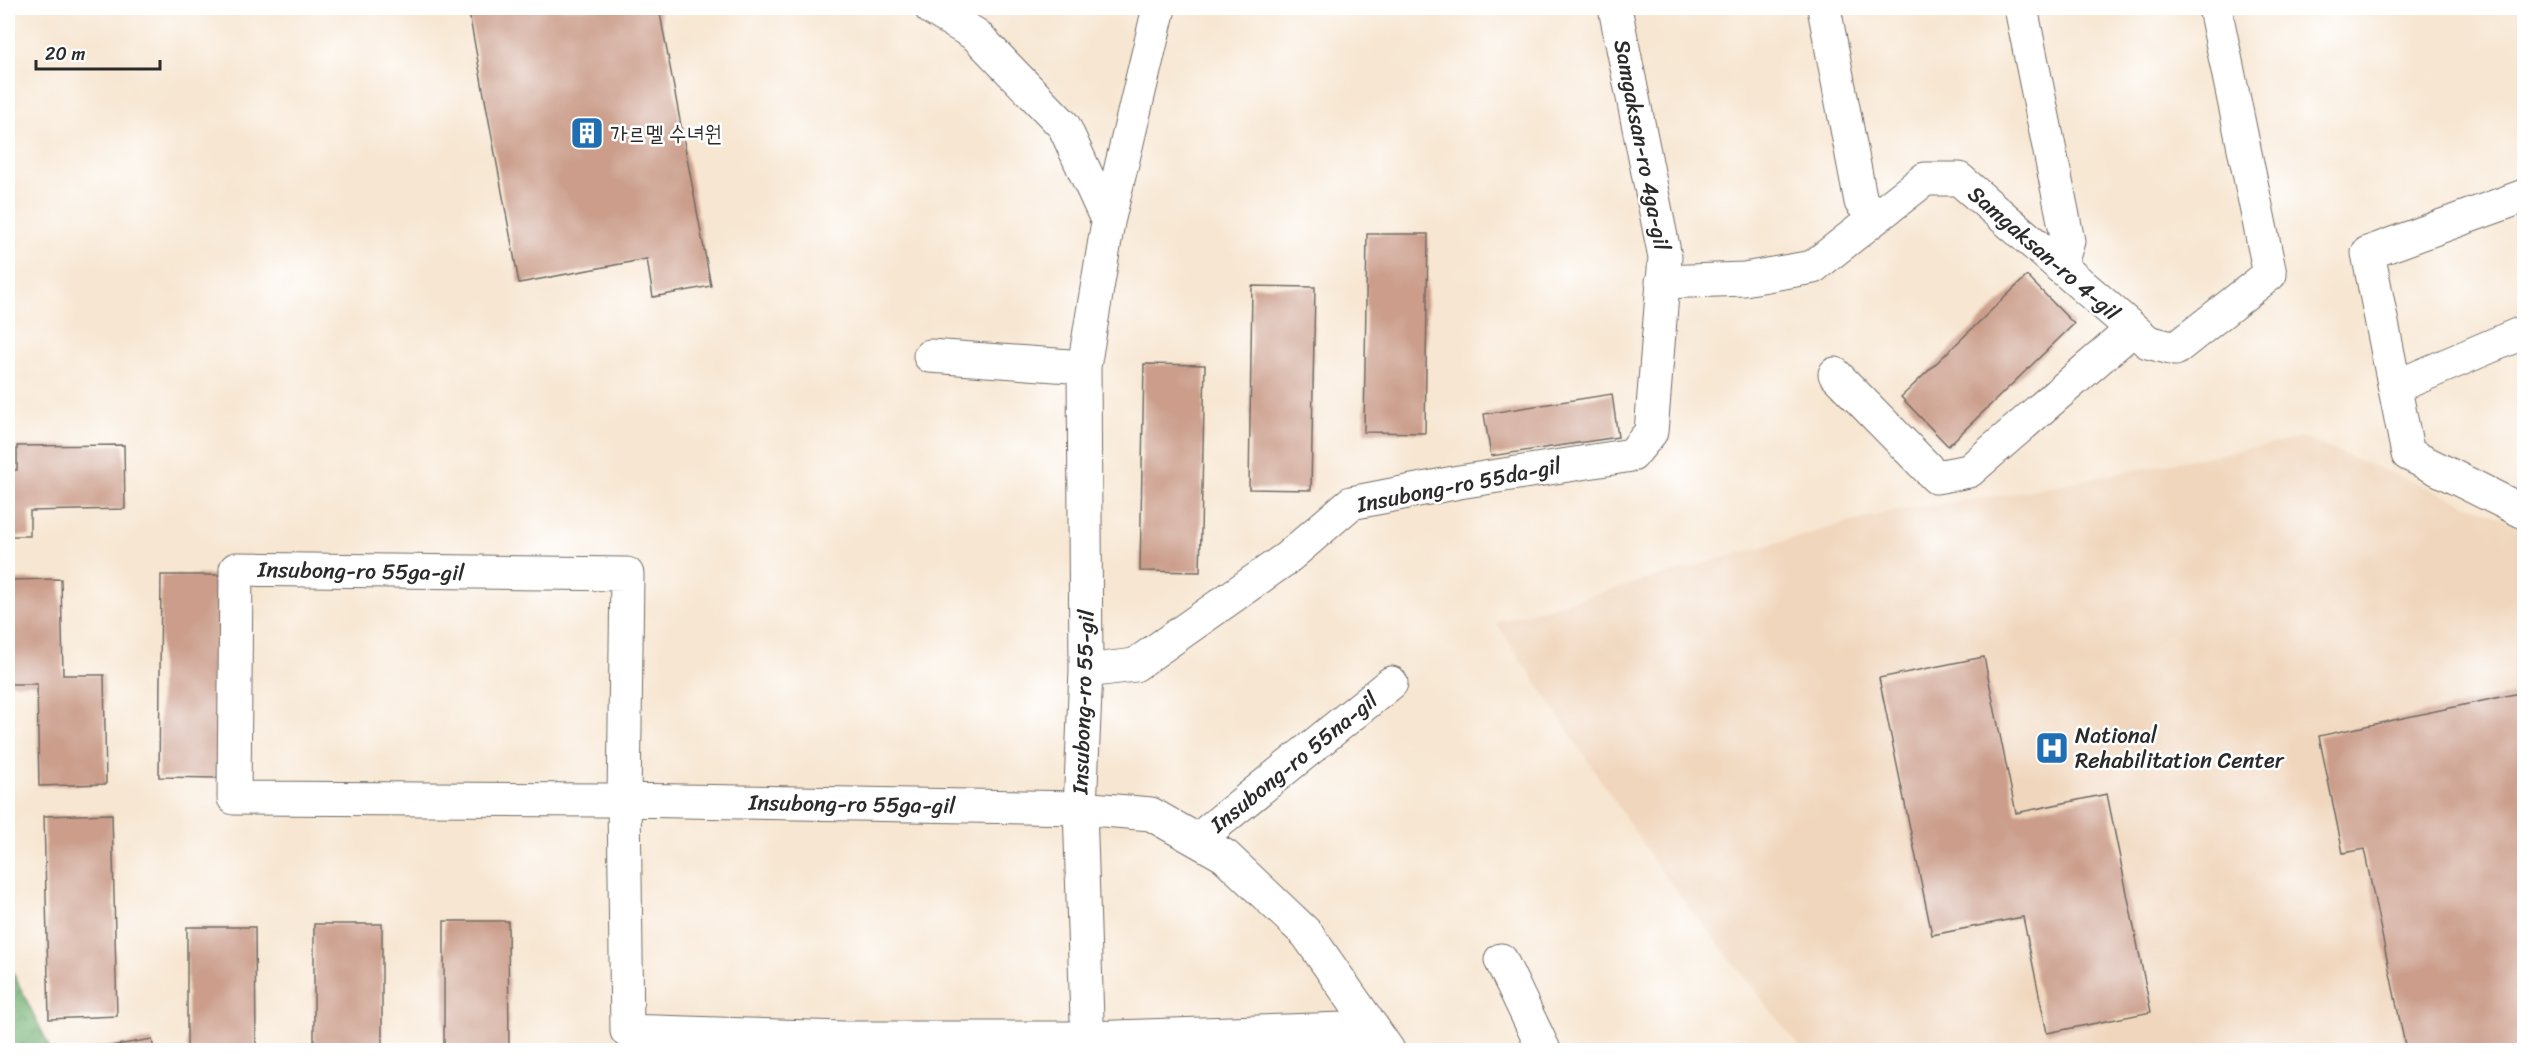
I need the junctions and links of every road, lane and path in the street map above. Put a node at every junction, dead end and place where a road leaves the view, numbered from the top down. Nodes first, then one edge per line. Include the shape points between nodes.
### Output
1 (931, 8) edge
2 (1159, 8) edge
3 (1615, 8) edge
4 (1824, 8) edge
5 (2021, 8) edge
6 (2215, 8) edge
7 (2524, 196) edge
8 (1877, 216) junction
9 (1108, 222) junction
10 (2060, 267) junction
11 (1662, 282) junction
12 (2133, 329) junction
13 (2524, 332) edge
14 (930, 356) dead end
15 (1084, 367) junction
16 (1835, 374) dead end
17 (2395, 387) junction
18 (2524, 512) edge
19 (1086, 671) junction
20 (1391, 683) dead end
21 (624, 800) junction
22 (1080, 808) junction
23 (1197, 840) junction
24 (1501, 960) dead end
25 (1381, 1039) edge
26 (1088, 1044) edge
27 (1544, 1050) edge

1 - 9 street via 976,35 1064,126
2 - 9 street, Insubong-ro 55-gil
3 - 11 street, Samgaksan-ro 4ga-gil via 1665,257
4 - 8 street via 1861,202
5 - 10 street via 2068,241
6 - 12 street, Samgaksan-ro 4-gil via 2270,273 2175,348 2148,342
7 - 17 street via 2368,253
8 - 10 street, Samgaksan-ro 4-gil via 1926,179 1959,179
8 - 11 street, Samgaksan-ro 4-gil via 1813,267 1744,279
9 - 15 street, Insubong-ro 55-gil
10 - 12 street, Samgaksan-ro 4-gil
11 - 19 street, Insubong-ro 55da-gil via 1651,432 1632,455 1351,503 1287,558 1135,665
12 - 16 street, Samgaksan-ro 4-gil via 1969,471 1936,477
13 - 17 street
14 - 15 street
15 - 19 street, Insubong-ro 55-gil
17 - 18 street via 2408,454
19 - 22 street, Insubong-ro 55-gil
20 - 23 street, Insubong-ro 55na-gil
21 - 21 street, Insubong-ro 55ga-gil via 234,798 236,569 627,574
21 - 22 street, Insubong-ro 55ga-gil
21 - 26 street, Insubong-ro 55ga-gil via 627,1031
22 - 23 street, Insubong-ro 55na-gil via 1151,814
22 - 26 street, Insubong-ro 55-gil
23 - 25 street, Insubong-ro 55na-gil via 1226,856 1307,934
24 - 27 street
25 - 26 street

